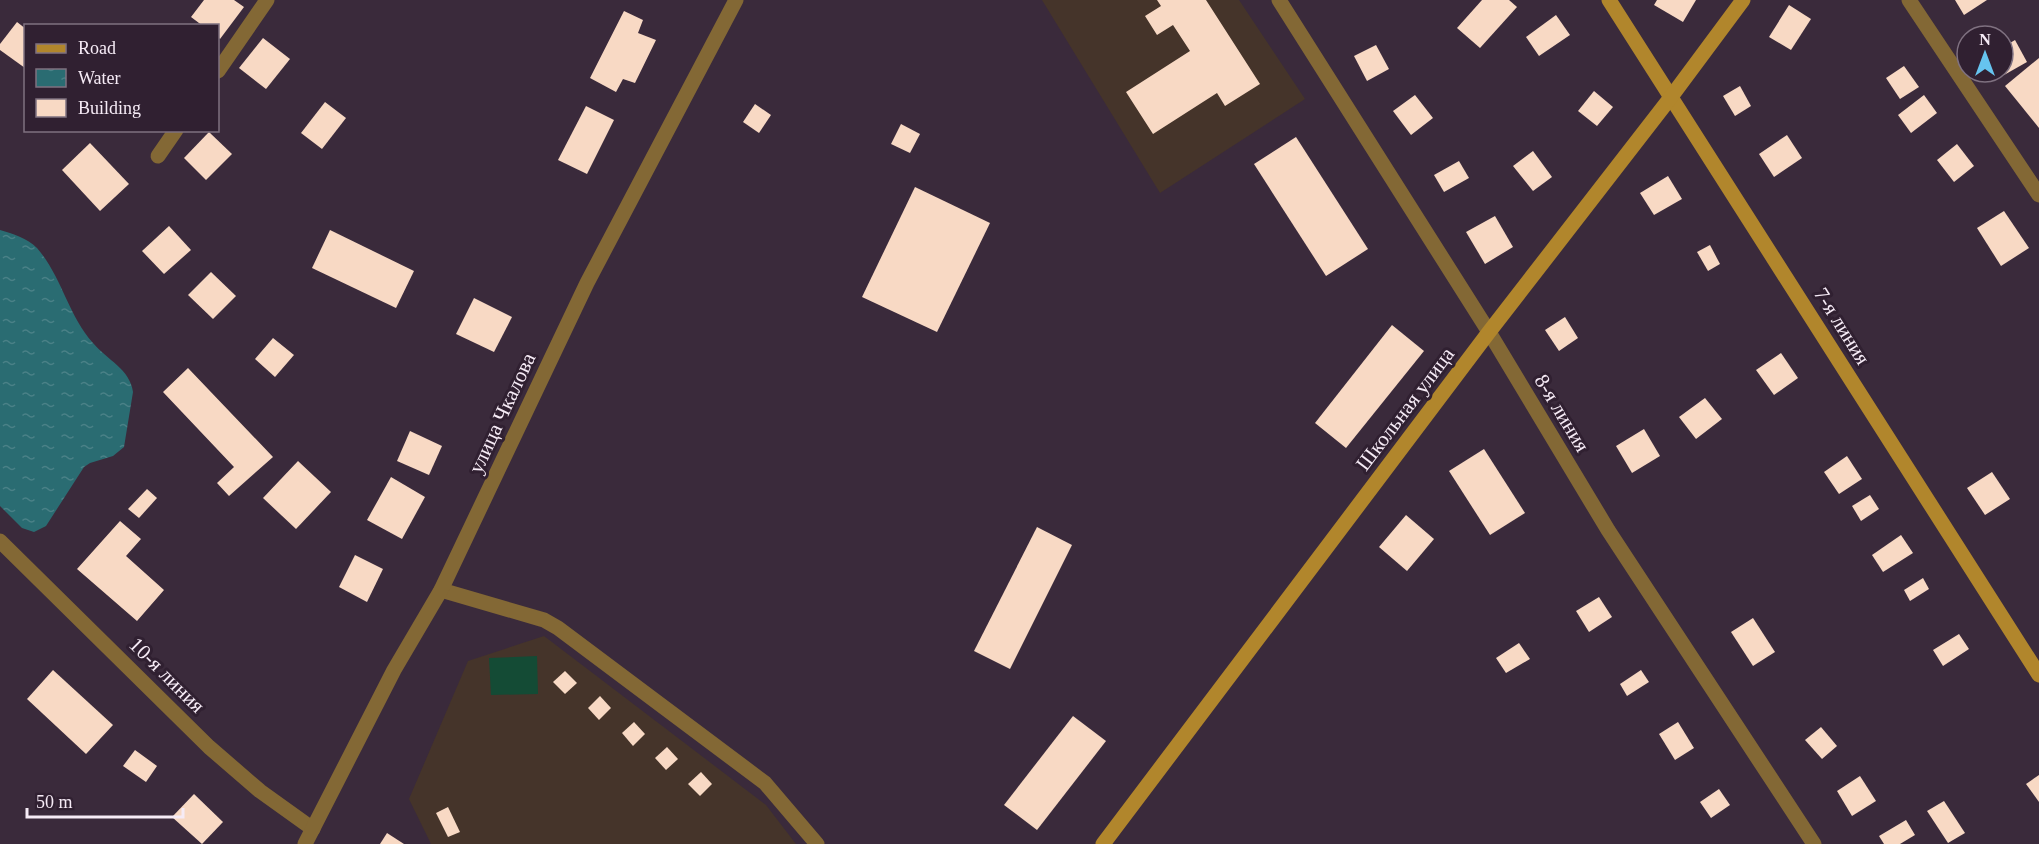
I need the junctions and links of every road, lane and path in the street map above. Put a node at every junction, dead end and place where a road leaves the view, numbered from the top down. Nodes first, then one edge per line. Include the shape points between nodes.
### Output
1 (267, 0) edge
2 (736, 0) edge
3 (1279, 0) edge
4 (1609, 0) edge
5 (1743, 0) edge
6 (1909, 0) edge
7 (219, 70) edge
8 (1671, 97) junction
9 (175, 132) edge
10 (158, 156) dead end
11 (2039, 195) edge
12 (1489, 332) junction
13 (0, 541) edge
14 (441, 590) junction
15 (2039, 675) edge
16 (313, 829) junction
17 (305, 844) edge
18 (816, 844) edge
19 (1103, 844) edge
20 (1814, 844) edge

1 - 7 street
2 - 14 street, улица Чкалова via 587,283
3 - 12 street, 8-я линия
4 - 8 street, 7-я линия
5 - 8 street, Школьная улица
6 - 11 street
8 - 12 street, Школьная улица
8 - 15 street, 7-я линия
9 - 10 street
12 - 19 street, Школьная улица
12 - 20 street, 8-я линия via 1608,530
13 - 16 street, 10-я линия via 209,747
14 - 16 street, улица Чкалова via 394,670
14 - 18 street via 544,620 558,628 765,783
16 - 17 street, улица Чкалова

